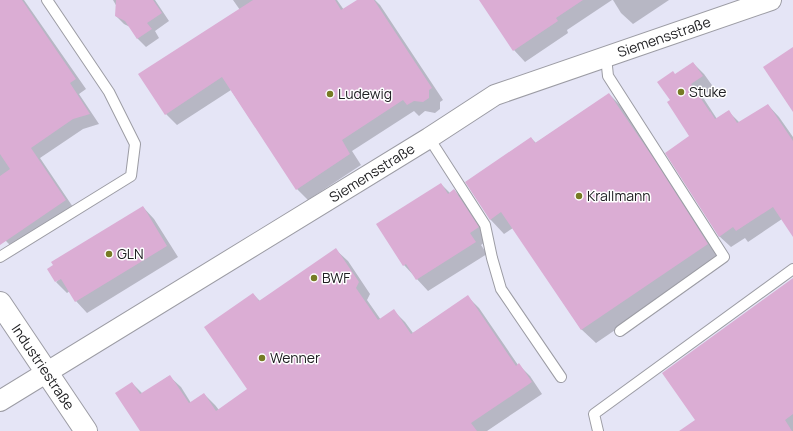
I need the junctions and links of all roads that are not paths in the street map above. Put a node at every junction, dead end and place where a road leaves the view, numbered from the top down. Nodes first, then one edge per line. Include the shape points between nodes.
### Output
1 (47, 0) edge
2 (771, 0) edge
3 (606, 57) junction
4 (429, 138) junction
5 (0, 257) edge
6 (793, 269) edge
7 (0, 303) edge
8 (620, 331) dead end
9 (47, 372) junction
10 (561, 377) dead end
11 (0, 401) edge
12 (86, 431) edge
13 (598, 431) edge

1 - 5 lane via 108,92 135,144 131,176
2 - 3 street, Siemensstraße
3 - 4 street, Siemensstraße via 495,96
3 - 8 lane via 608,76 724,257
4 - 9 street, Siemensstraße
4 - 10 lane via 485,225 501,289
6 - 13 lane via 594,414
7 - 9 street, Industriestraße
9 - 11 street, Siemensstraße
9 - 12 street, Industriestraße

